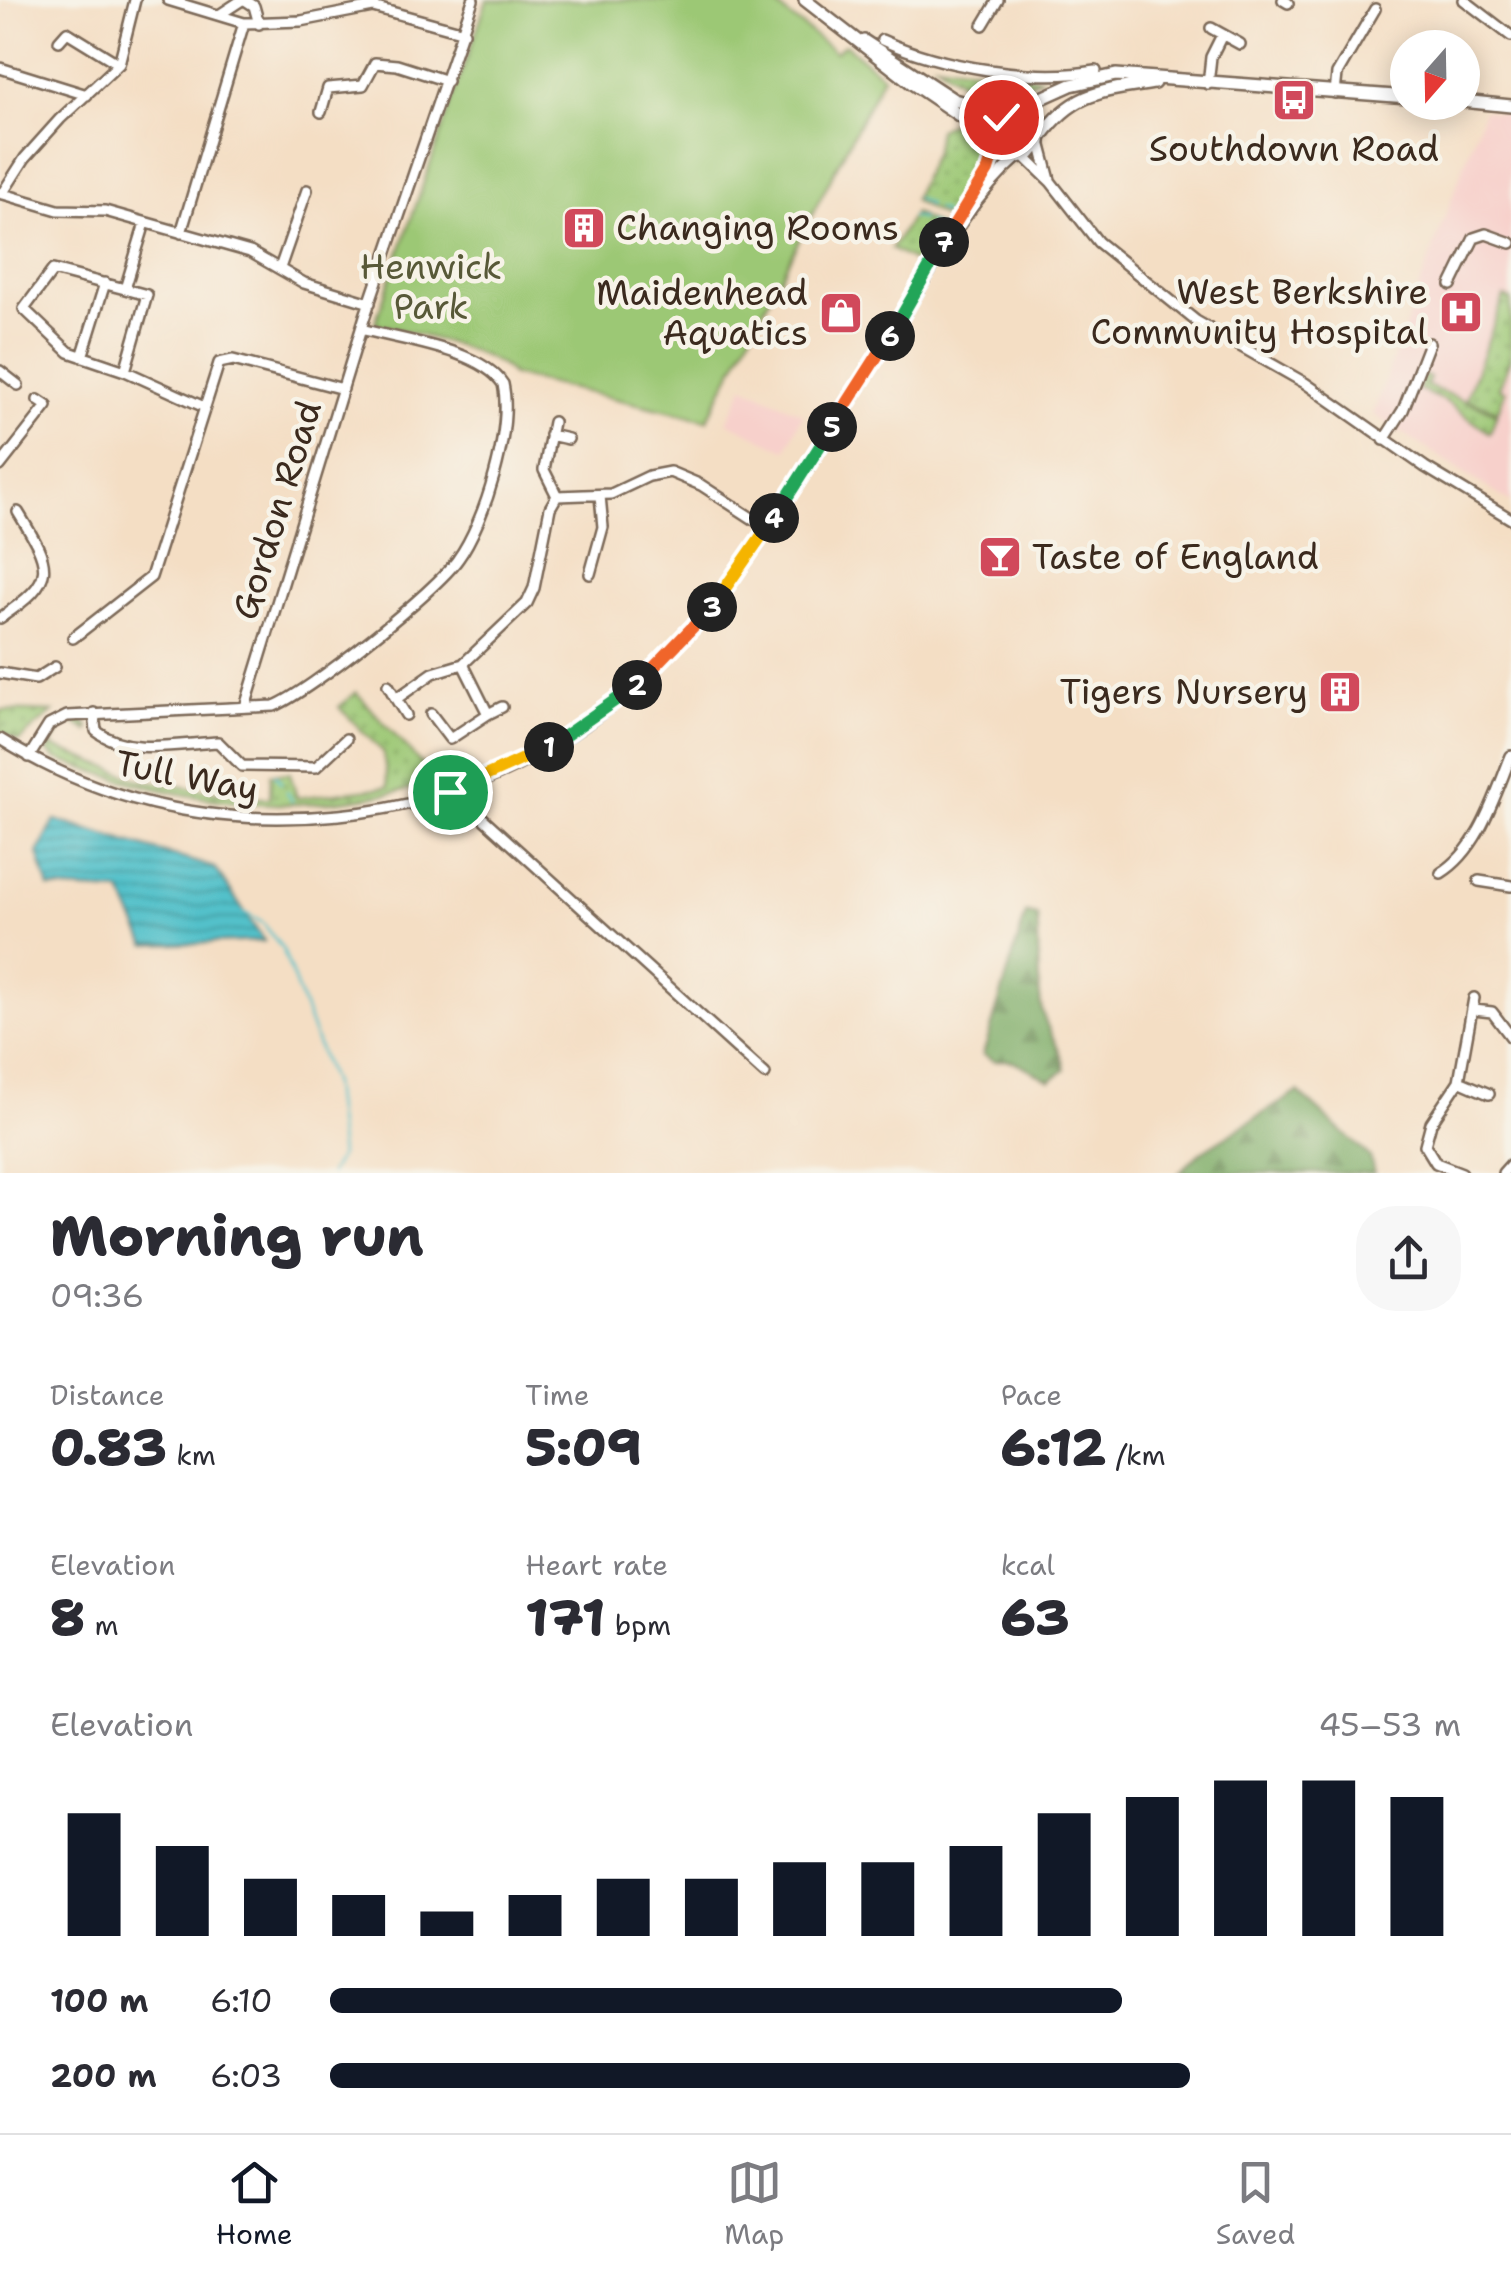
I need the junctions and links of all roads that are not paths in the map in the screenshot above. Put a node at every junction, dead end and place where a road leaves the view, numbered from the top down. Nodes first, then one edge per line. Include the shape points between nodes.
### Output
1 (135, 0) edge
2 (168, 0) edge
3 (243, 0) edge
4 (474, 0) edge
5 (806, 0) edge
6 (1464, 0) edge
7 (994, 1) edge
8 (1375, 9) dead end
9 (219, 16) junction
10 (244, 23) junction
11 (259, 24) junction
12 (983, 25) dead end
13 (1211, 28) dead end
14 (464, 32) junction
15 (1222, 35) junction
16 (1511, 36) edge
17 (882, 40) dead end
18 (59, 41) dead end
19 (1240, 44) dead end
20 (926, 56) junction
21 (119, 64) junction
22 (0, 68) edge
23 (1096, 70) dead end
24 (916, 80) junction
25 (447, 81) junction
26 (1168, 81) junction
27 (1208, 84) junction
28 (1335, 93) junction
29 (87, 95) junction
30 (1390, 96) edge
31 (1480, 103) edge
32 (1511, 106) edge
33 (322, 112) dead end
34 (1008, 113) junction
35 (1040, 140) junction
36 (995, 141) junction
37 (1021, 157) junction
38 (1051, 182) junction
39 (307, 190) dead end
40 (1, 194) edge
41 (145, 222) junction
42 (181, 233) junction
43 (1511, 243) edge
44 (280, 268) junction
45 (932, 269) junction
46 (104, 283) junction
47 (1451, 285) dead end
48 (125, 289) junction
49 (370, 303) junction
50 (362, 329) junction
51 (1430, 342) dead end
52 (82, 357) junction
53 (0, 371) edge
54 (125, 372) junction
55 (18, 385) dead end
56 (343, 389) junction
57 (38, 400) dead end
58 (202, 406) junction
59 (553, 422) dead end
60 (550, 435) junction
61 (568, 438) dead end
62 (1384, 440) junction
63 (2, 460) edge
64 (557, 496) junction
65 (600, 496) junction
66 (18, 512) dead end
67 (1511, 518) edge
68 (768, 528) junction
69 (590, 574) dead end
70 (0, 603) edge
71 (3, 615) edge
72 (80, 637) dead end
73 (463, 664) junction
74 (0, 673) edge
75 (52, 674) dead end
76 (388, 685) dead end
77 (396, 699) junction
78 (245, 707) junction
79 (502, 707) dead end
80 (94, 713) junction
81 (431, 714) dead end
82 (488, 714) junction
83 (406, 715) dead end
84 (0, 739) edge
85 (346, 739) dead end
86 (338, 748) junction
87 (1511, 756) edge
88 (29, 757) junction
89 (347, 757) dead end
90 (456, 789) junction
91 (1441, 872) dead end
92 (1486, 878) dead end
93 (1511, 886) edge
94 (1511, 1037) edge
95 (765, 1074) dead end
96 (1459, 1081) junction
97 (1490, 1094) dead end
98 (1511, 1164) edge
99 (1462, 1173) edge
100 (1503, 1173) edge

1 - 21 street
2 - 9 street
3 - 9 street
3 - 11 street via 254,6
4 - 14 street, Gordon Road
5 - 24 main road
6 - 16 street
7 - 12 street
8 - 28 street via 1336,74
9 - 10 street
10 - 11 street
10 - 42 street
11 - 14 street via 373,7
13 - 15 street
14 - 25 street, Gordon Road
15 - 19 street
15 - 27 street
17 - 20 street
18 - 21 street via 66,32
20 - 23 street via 1052,77
20 - 24 street
21 - 29 street
22 - 29 street
24 - 34 main road via 966,105
24 - 36 main road
25 - 33 street via 374,63 362,85 328,88
25 - 49 street, Gordon Road
26 - 27 main road
26 - 34 main road via 1092,78
26 - 35 main road via 1079,99 1058,113
27 - 28 main road
28 - 30 main road
29 - 40 street via 25,158
31 - 32 main road
34 - 35 main road via 1034,118
34 - 36 main road via 997,122
35 - 37 main road
35 - 38 street
36 - 37 main road via 1005,154
36 - 45 street, Tull Way via 988,170
37 - 38 street
37 - 45 street, Tull Way via 995,178
38 - 62 street via 1084,229 1141,278
39 - 44 street
40 - 41 street
41 - 42 street
41 - 48 street
42 - 44 street via 250,252
43 - 47 street via 1486,234 1474,238
44 - 49 street via 312,286
45 - 68 street, Tull Way
46 - 48 street
46 - 52 street
46 - 52 street via 50,270 24,306 26,316
48 - 54 street via 147,295
49 - 50 street, Gordon Road
50 - 56 street, Gordon Road
50 - 78 street via 448,352 500,380 505,395 493,477 459,558 292,698
51 - 62 street via 1404,410
52 - 54 street
53 - 55 street
54 - 58 street
56 - 58 street via 226,360 214,370
56 - 78 street, Gordon Road
57 - 63 street via 46,406
58 - 72 street via 153,574
59 - 60 street
60 - 61 street
60 - 64 street via 544,470
62 - 67 street
64 - 65 street
64 - 73 street via 531,596
65 - 68 street via 660,473 683,475
65 - 69 street via 603,527
66 - 71 street via 46,569 31,596
68 - 90 street, Tull Way via 709,612 633,689 551,746
70 - 71 street
73 - 77 street via 433,673
73 - 82 street
74 - 75 street via 30,679
76 - 77 street
77 - 83 street
78 - 80 street
79 - 82 street
80 - 86 street via 96,730 105,737 133,747 219,743 242,766 316,767
80 - 88 street via 53,721
81 - 82 street via 450,739
84 - 88 street, Tull Way
85 - 86 street
86 - 89 street
87 - 91 street via 1462,856
88 - 90 street, Tull Way via 62,775 160,807 273,820 364,812
90 - 95 street
92 - 93 street
94 - 96 street via 1492,1012 1474,1004
96 - 97 street
96 - 99 street via 1431,1122 1425,1145 1436,1163
98 - 100 street

